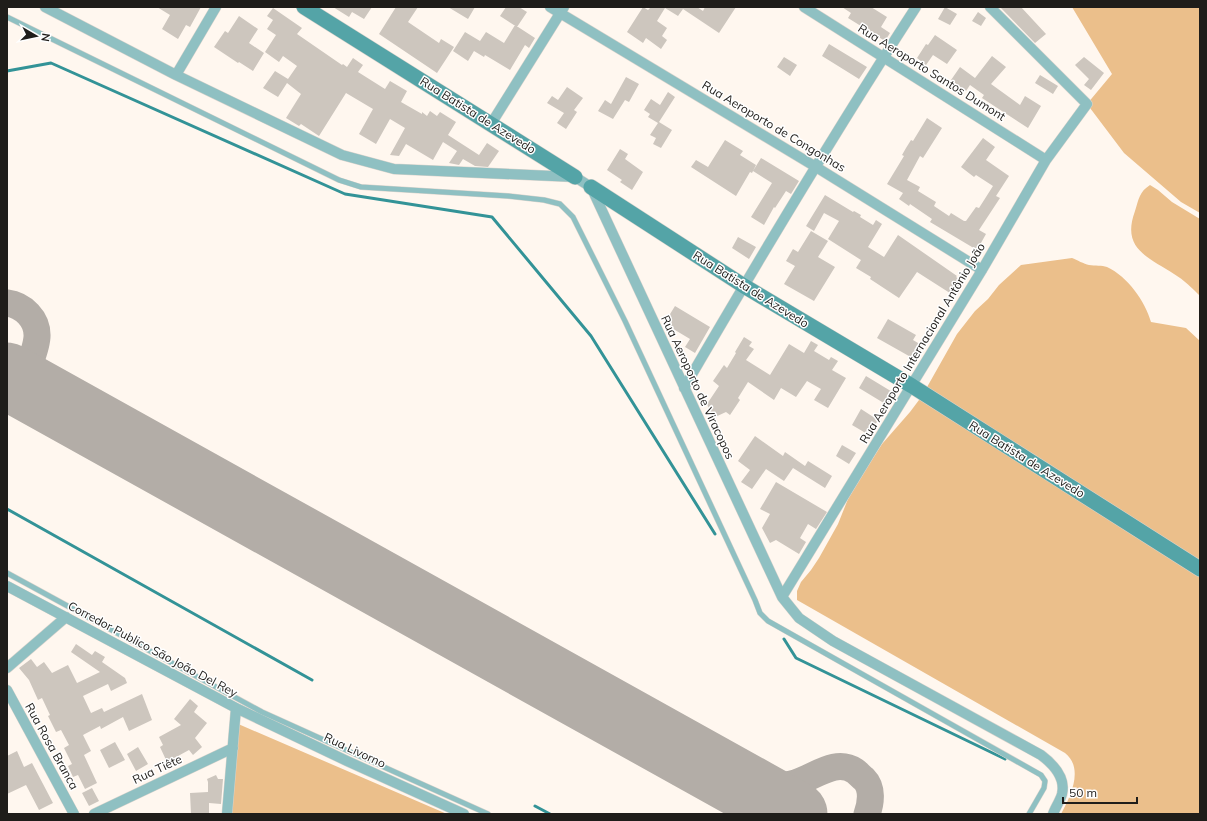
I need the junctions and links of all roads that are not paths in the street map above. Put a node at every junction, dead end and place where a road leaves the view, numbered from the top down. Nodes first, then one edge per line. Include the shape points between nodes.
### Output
1 (45, 7) edge
2 (216, 7) edge
3 (304, 7) edge
4 (550, 7) edge
5 (804, 7) edge
6 (916, 7) edge
7 (990, 7) edge
8 (562, 10) edge
9 (7, 17) edge
10 (884, 56) junction
11 (176, 75) junction
12 (491, 124) junction
13 (1046, 160) junction
14 (816, 167) junction
15 (575, 177) junction
16 (591, 187) junction
17 (982, 270) junction
18 (744, 286) junction
19 (912, 386) junction
20 (684, 388) junction
21 (1200, 569) edge
22 (7, 573) edge
23 (7, 586) edge
24 (782, 597) junction
25 (66, 617) junction
26 (7, 668) edge
27 (7, 690) edge
28 (236, 708) junction
29 (233, 748) junction
30 (74, 814) edge
31 (94, 814) edge
32 (226, 814) edge
33 (464, 814) edge
34 (488, 814) edge
35 (1029, 814) edge
36 (1052, 814) edge

1 - 11 street
2 - 11 street
3 - 12 street, Rua Batista de Azevedo
4 - 8 street, Rua Aeroporto de Congonhas
5 - 10 street, Rua Aeroporto Santos Dumont
6 - 10 street
7 - 13 street, Rua Aeroporto Internacional Antônio João via 1087,104
8 - 12 street
8 - 14 street, Rua Aeroporto de Congonhas
9 - 35 lane via 332,176 361,187 508,196 560,204 573,217 625,320 760,613 768,621 1041,775 1045,780 1044,788
10 - 13 street, Rua Aeroporto Santos Dumont
10 - 14 street
11 - 15 street via 342,155 394,169
12 - 15 street, Rua Batista de Azevedo
13 - 17 street, Rua Aeroporto Internacional Antônio João
14 - 17 street, Rua Aeroporto de Congonhas
14 - 18 street
15 - 16 street, Rua Batista de Azevedo
16 - 18 street, Rua Batista de Azevedo
16 - 20 street, Rua Aeroporto de Viracopos
17 - 19 street, Rua Aeroporto Internacional Antônio João
18 - 19 street, Rua Batista de Azevedo
18 - 20 street
19 - 21 street, Rua Batista de Azevedo
19 - 24 street, Rua Aeroporto Internacional Antônio João
20 - 24 street, Rua Aeroporto de Viracopos
22 - 34 lane via 262,712
23 - 25 street, Corredor Publico São João Del Rey
24 - 36 street, Rua Aeroporto de Viracopos via 799,618 833,641 1041,755 1051,763 1062,780 1062,794
25 - 26 street
25 - 28 street, Corredor Publico São João Del Rey
27 - 30 street, Rua Rosa Branca
28 - 29 street, Corredor Publico São João Del Rey
28 - 33 street, Rua Livorno
29 - 31 street, Rua Tiête
29 - 32 street, Corredor Publico São João Del Rey

